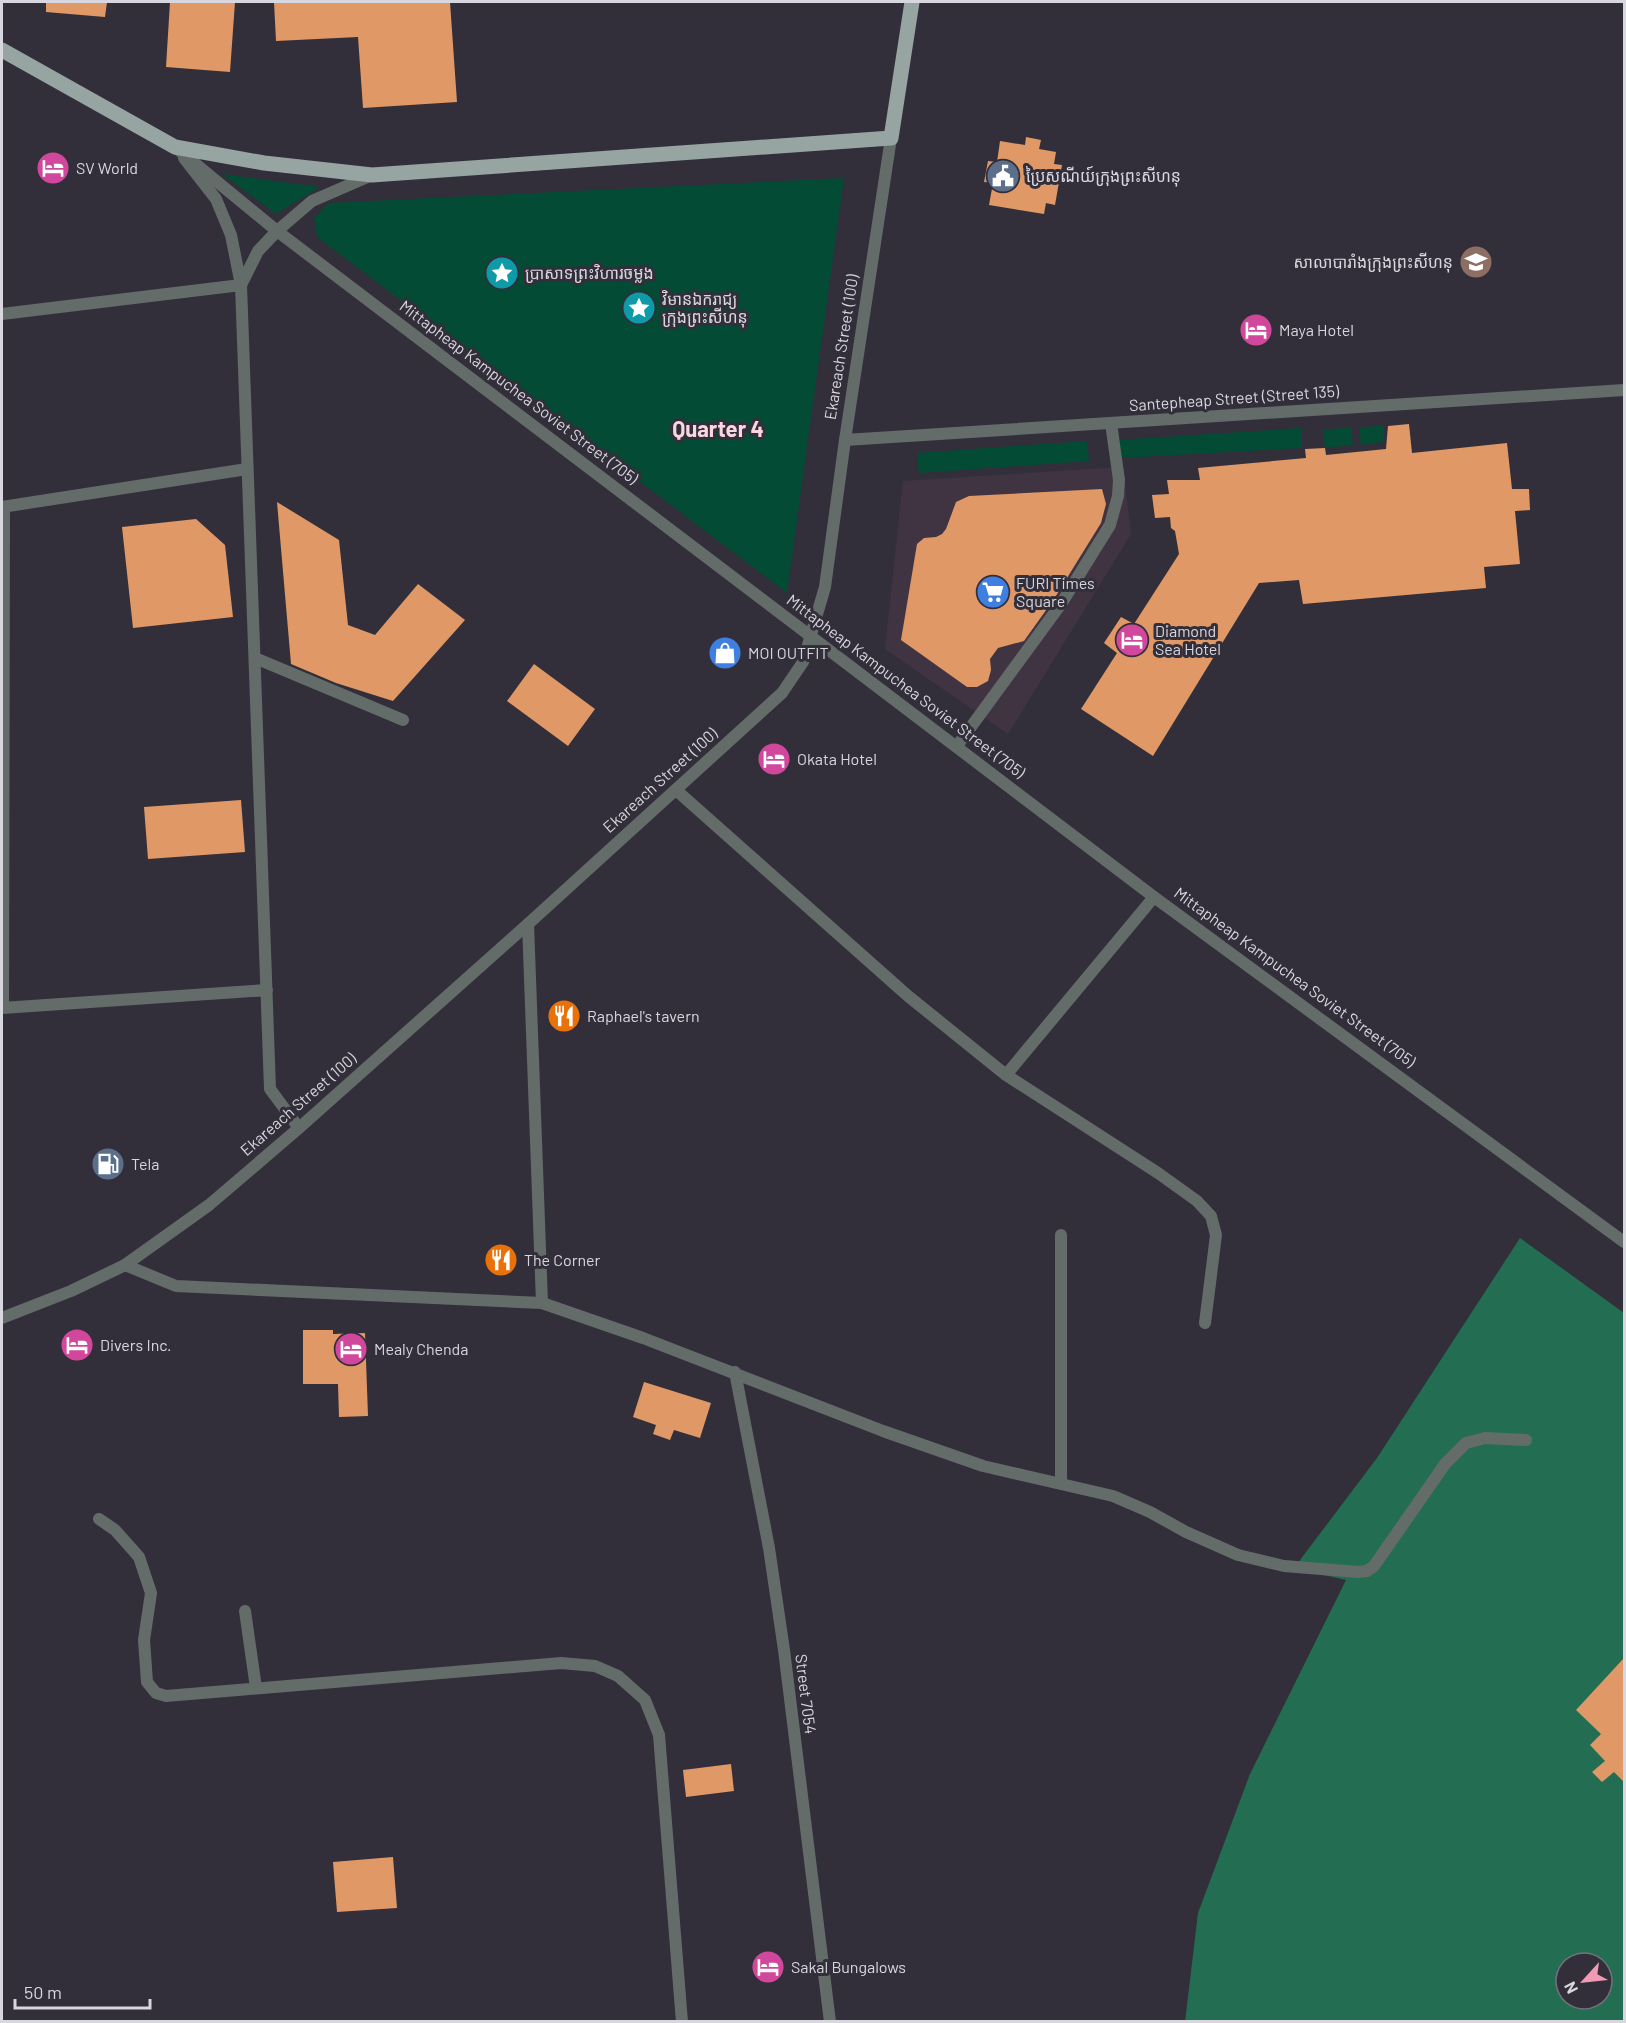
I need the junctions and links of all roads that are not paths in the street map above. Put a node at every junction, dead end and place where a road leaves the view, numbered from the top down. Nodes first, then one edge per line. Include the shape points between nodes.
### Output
1 (912, 2) edge
2 (2, 50) edge
3 (891, 138) junction
4 (175, 147) junction
5 (372, 175) junction
6 (278, 231) junction
7 (241, 285) junction
8 (2, 314) edge
9 (1624, 390) edge
10 (1111, 423) junction
11 (845, 440) junction
12 (247, 469) junction
13 (3, 507) edge
14 (810, 636) junction
15 (255, 658) junction
16 (403, 720) dead end
17 (957, 746) junction
18 (676, 790) junction
19 (1154, 897) junction
20 (528, 924) junction
21 (267, 990) junction
22 (2, 1008) edge
23 (1006, 1075) junction
24 (299, 1128) junction
25 (1061, 1235) dead end
26 (1624, 1242) edge
27 (125, 1265) junction
28 (542, 1303) junction
29 (2, 1318) edge
30 (1205, 1323) dead end
31 (735, 1372) junction
32 (1526, 1440) dead end
33 (1061, 1484) junction
34 (99, 1519) dead end
35 (245, 1611) dead end
36 (256, 1688) junction
37 (682, 2022) edge
38 (830, 2022) edge

1 - 3 main road, Ekareach Street (100)
2 - 4 main road, Mittapheap Kampuchea Soviet Street (705)
3 - 5 main road, Mittapheap Kampuchea Soviet Street (705)
3 - 11 street, Ekareach Street (100)
4 - 5 main road, Mittapheap Kampuchea Soviet Street (705) via 264,163
4 - 6 street, Mittapheap Kampuchea Soviet Street (705)
4 - 7 street via 216,199 231,236
5 - 6 street via 312,201
6 - 7 street via 258,251
6 - 14 street, Mittapheap Kampuchea Soviet Street (705)
7 - 8 street
7 - 12 street
9 - 10 street, Santepheap Street (Street 135)
10 - 11 street, Santepheap Street (Street 135)
10 - 17 street via 1119,480 1110,525 1061,604
11 - 14 street, Ekareach Street (100) via 825,587
12 - 13 street
12 - 15 street
13 - 22 street
14 - 17 street, Mittapheap Kampuchea Soviet Street (705)
14 - 18 street, Ekareach Street (100) via 803,662 782,693
15 - 16 street
15 - 21 street
17 - 19 street, Mittapheap Kampuchea Soviet Street (705)
18 - 20 street, Ekareach Street (100)
18 - 23 street via 908,996
19 - 23 street
19 - 26 street, Mittapheap Kampuchea Soviet Street (705)
20 - 24 street, Ekareach Street (100)
20 - 28 street
21 - 22 street
21 - 24 street via 270,1089
23 - 30 street via 1158,1173 1210,1216 1216,1235
24 - 27 street, Ekareach Street (100) via 209,1205
25 - 33 street
27 - 28 street via 176,1286
27 - 29 street, Ekareach Street (100)
28 - 31 street
31 - 33 street via 983,1466
31 - 38 street, Street 7054 via 781,1627
32 - 33 street via 1485,1438 1466,1443 1445,1464 1374,1566 1358,1572 1284,1566 1238,1555 1113,1496
34 - 36 street via 115,1530 139,1557 151,1593 144,1640 147,1683 156,1693 166,1696
35 - 36 street
36 - 37 street via 561,1663 595,1666 618,1676 645,1700 659,1735

